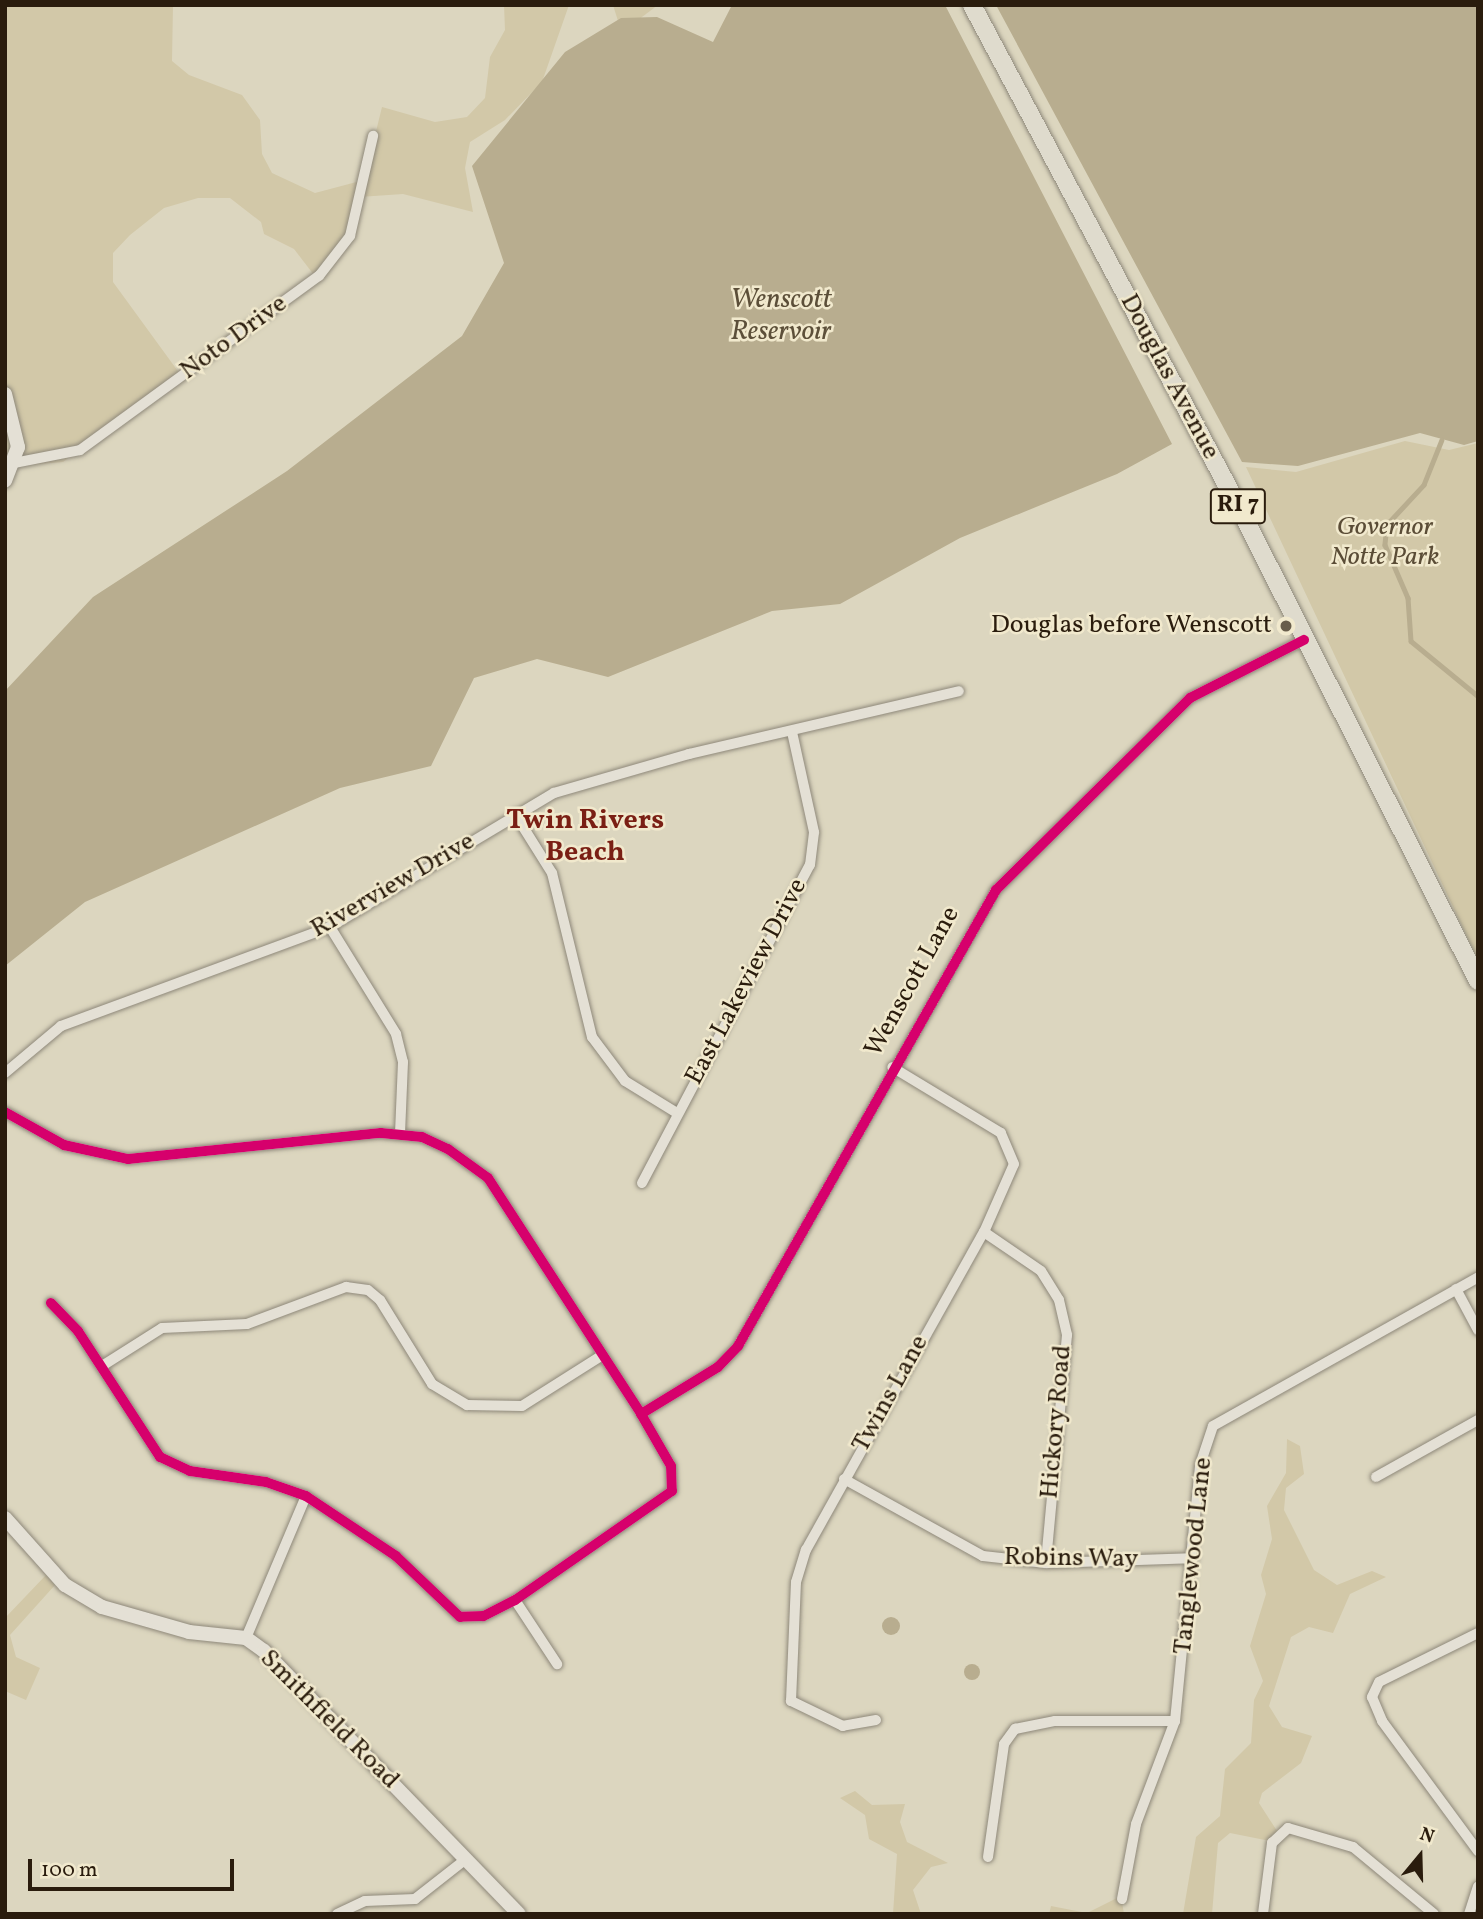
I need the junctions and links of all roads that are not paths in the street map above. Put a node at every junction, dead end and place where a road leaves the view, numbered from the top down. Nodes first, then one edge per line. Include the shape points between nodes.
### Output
1 (972, 5) edge
2 (373, 136) dead end
3 (5, 394) edge
4 (14, 463) junction
5 (5, 481) edge
6 (1304, 640) junction
7 (959, 691) dead end
8 (792, 732) junction
9 (515, 814) junction
10 (330, 927) junction
11 (1478, 981) edge
12 (892, 1067) junction
13 (5, 1073) edge
14 (5, 1112) edge
15 (677, 1113) junction
16 (400, 1133) junction
17 (642, 1183) dead end
18 (984, 1232) junction
19 (1478, 1277) edge
20 (1456, 1289) junction
21 (51, 1303) dead end
22 (1478, 1330) edge
23 (601, 1356) junction
24 (102, 1366) junction
25 (641, 1414) junction
26 (1478, 1420) edge
27 (1376, 1477) dead end
28 (844, 1479) junction
29 (306, 1496) junction
30 (5, 1518) edge
31 (1194, 1558) junction
32 (1046, 1563) junction
33 (515, 1600) junction
34 (1478, 1633) edge
35 (246, 1638) junction
36 (557, 1664) dead end
37 (876, 1720) dead end
38 (1175, 1721) junction
39 (1478, 1851) edge
40 (988, 1857) dead end
41 (466, 1859) junction
42 (1478, 1886) edge
43 (1122, 1899) dead end
44 (337, 1914) edge
45 (519, 1914) edge
46 (1263, 1914) edge
47 (1433, 1914) edge
48 (1469, 1914) edge

1 - 6 main road, Douglas Avenue / RI 7
2 - 4 street, Noto Drive via 350,236 334,262 80,450
3 - 4 street via 15,422
4 - 5 street
6 - 11 main road, Douglas Avenue / RI 7
6 - 12 street, Wenscott Lane via 1190,698 996,890
7 - 8 street, Riverview Drive
8 - 9 street, Riverview Drive via 596,780
8 - 15 street, East Lakeview Drive via 814,832 810,865
9 - 10 street, Riverview Drive
9 - 15 street via 552,873 586,1018 602,1056 637,1091
10 - 13 street, Riverview Drive via 61,1026
10 - 16 street via 396,1034 402,1062
12 - 18 street, Twins Lane via 1001,1133 1010,1148 1010,1181
12 - 25 street, Wenscott Lane via 738,1346 718,1367
14 - 16 street via 64,1145 128,1160 326,1135
15 - 17 street, East Lakeview Drive
16 - 23 street via 448,1149 488,1178
18 - 28 street, Twins Lane
18 - 32 street, Hickory Road via 1041,1270 1059,1300 1067,1335
19 - 20 street, Tanglewood Lane
20 - 22 street
20 - 31 street, Tanglewood Lane via 1213,1426 1200,1465
21 - 24 street
23 - 24 street via 522,1406 467,1405 432,1384 380,1300 369,1290 346,1287 247,1324 162,1328
23 - 25 street
24 - 29 street via 160,1457 190,1471 266,1482
25 - 33 street via 671,1466 669,1498
26 - 27 street
28 - 32 street, Robins Way via 984,1556
28 - 37 street, Twins Lane via 796,1582 788,1685 799,1709 843,1727
29 - 33 street via 396,1556 460,1617 483,1616
29 - 35 street
30 - 35 street, Smithfield Road via 65,1585 102,1607 189,1632
31 - 32 street, Robins Way
31 - 38 street, Tanglewood Lane
33 - 36 street
34 - 39 street via 1379,1682 1372,1697 1382,1721
35 - 41 street, Smithfield Road
38 - 40 street via 1055,1721 1015,1728 1004,1744 996,1780
38 - 43 street, Tanglewood Lane via 1136,1824
41 - 44 street via 415,1899 365,1900
41 - 45 street, Smithfield Road
42 - 48 street
46 - 47 street via 1272,1843 1288,1828 1353,1847

